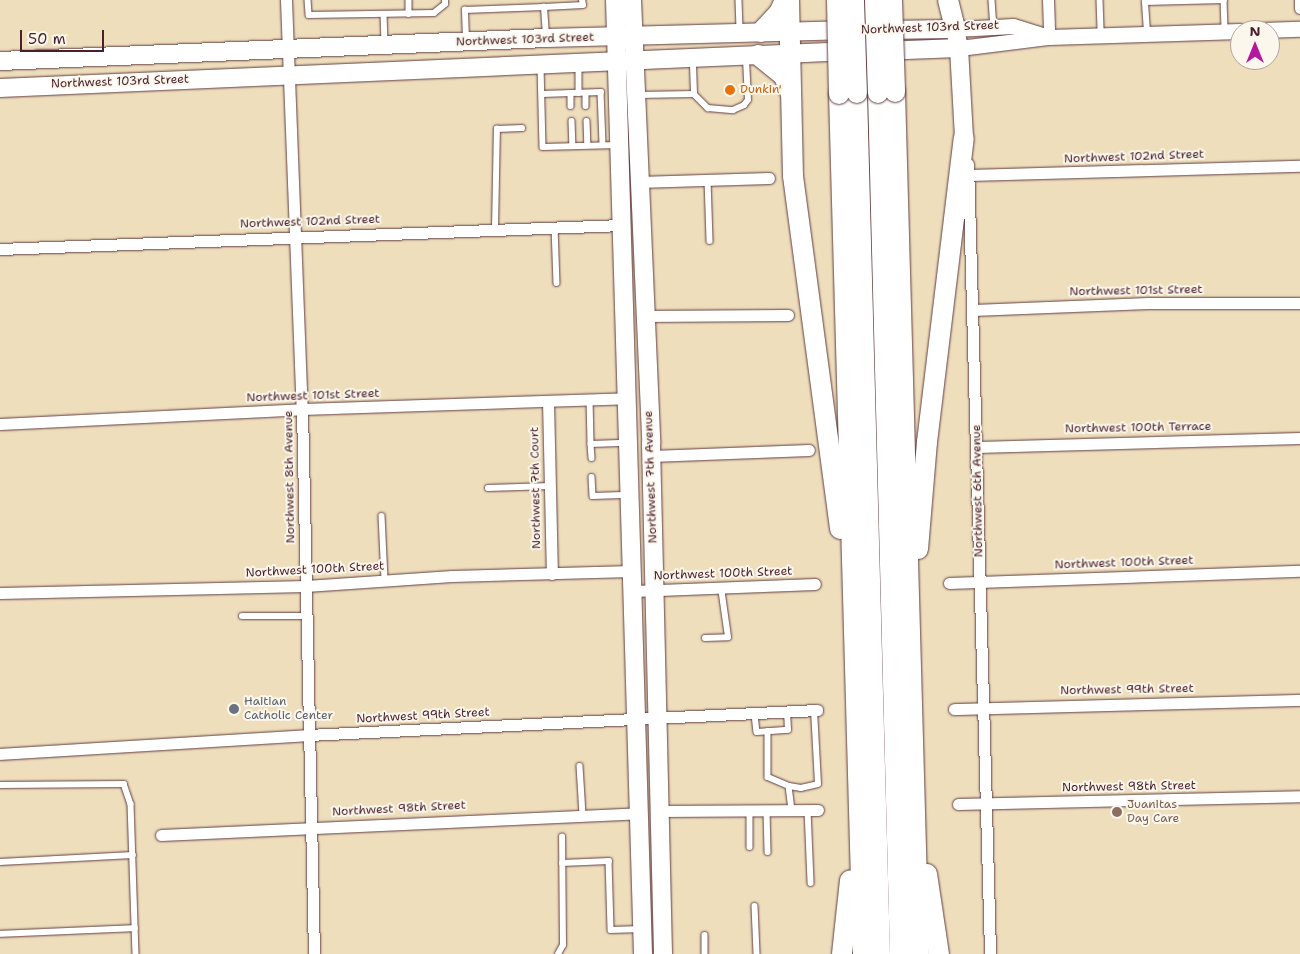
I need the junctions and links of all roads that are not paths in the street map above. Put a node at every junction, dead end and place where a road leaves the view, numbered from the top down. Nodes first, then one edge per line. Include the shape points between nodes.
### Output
1 (286, 0) edge
2 (308, 0) edge
3 (409, 0) edge
4 (548, 0) edge
5 (582, 0) edge
6 (615, 0) edge
7 (632, 0) edge
8 (739, 0) edge
9 (787, 0) edge
10 (837, 0) edge
11 (854, 0) edge
12 (875, 0) edge
13 (892, 0) edge
14 (948, 0) edge
15 (992, 0) edge
16 (1048, 0) edge
17 (1100, 0) edge
18 (1300, 0) edge
19 (445, 2) edge
20 (546, 7) junction
21 (1300, 8) edge
22 (384, 14) junction
23 (409, 14) junction
24 (1230, 21) edge
25 (994, 26) junction
26 (1300, 29) edge
27 (1280, 30) edge
28 (790, 31) junction
29 (1230, 31) edge
30 (740, 32) junction
31 (761, 32) junction
32 (1147, 34) junction
33 (1101, 35) junction
34 (625, 36) junction
35 (1049, 37) junction
36 (546, 38) junction
37 (957, 38) junction
38 (466, 42) junction
39 (385, 45) junction
40 (288, 50) junction
41 (790, 54) junction
42 (752, 55) junction
43 (693, 58) junction
44 (0, 61) edge
45 (626, 61) junction
46 (578, 63) junction
47 (541, 65) junction
48 (290, 75) junction
49 (0, 88) edge
50 (586, 92) junction
51 (886, 92) junction
52 (571, 93) junction
53 (579, 93) junction
54 (618, 93) junction
55 (848, 93) junction
56 (542, 94) junction
57 (694, 94) junction
58 (792, 96) junction
59 (571, 106) dead end
60 (586, 106) dead end
61 (572, 121) dead end
62 (587, 121) dead end
63 (522, 128) dead end
64 (964, 138) junction
65 (612, 145) junction
66 (573, 146) junction
67 (588, 146) junction
68 (1300, 166) edge
69 (969, 175) junction
70 (768, 178) dead end
71 (708, 180) junction
72 (638, 182) junction
73 (622, 225) junction
74 (555, 227) junction
75 (495, 229) junction
76 (296, 237) junction
77 (710, 241) dead end
78 (0, 249) edge
79 (557, 283) dead end
80 (1300, 303) edge
81 (973, 310) junction
82 (788, 315) dead end
83 (643, 316) junction
84 (627, 398) junction
85 (590, 399) junction
86 (548, 401) junction
87 (302, 409) junction
88 (0, 424) edge
89 (1300, 438) edge
90 (628, 442) junction
91 (591, 444) junction
92 (977, 447) junction
93 (809, 450) dead end
94 (651, 456) junction
95 (592, 458) dead end
96 (592, 477) dead end
97 (550, 486) junction
98 (488, 488) dead end
99 (630, 495) junction
100 (651, 501) junction
101 (382, 516) dead end
102 (632, 571) junction
103 (1300, 571) edge
104 (552, 574) junction
105 (385, 580) junction
106 (980, 582) junction
107 (949, 583) dead end
108 (814, 584) dead end
109 (306, 586) junction
110 (721, 588) junction
111 (655, 590) junction
112 (633, 591) junction
113 (0, 593) edge
114 (242, 616) dead end
115 (306, 616) junction
116 (705, 638) dead end
117 (910, 648) junction
118 (854, 650) junction
119 (1300, 700) edge
120 (985, 707) junction
121 (954, 709) dead end
122 (815, 710) joint
123 (787, 712) junction
124 (755, 714) junction
125 (657, 719) junction
126 (636, 720) junction
127 (768, 731) junction
128 (308, 735) junction
129 (0, 754) edge
130 (580, 766) dead end
131 (0, 785) edge
132 (789, 786) junction
133 (858, 791) junction
134 (914, 792) junction
135 (1300, 796) edge
136 (987, 803) junction
137 (958, 804) dead end
138 (750, 810) junction
139 (767, 810) junction
140 (792, 810) junction
141 (813, 810) joint
142 (660, 811) junction
143 (639, 813) junction
144 (583, 815) junction
145 (310, 827) junction
146 (161, 835) dead end
147 (562, 837) dead end
148 (750, 847) dead end
149 (768, 852) dead end
150 (133, 855) junction
151 (0, 862) edge
152 (562, 863) junction
153 (811, 883) dead end
154 (755, 906) dead end
155 (135, 928) junction
156 (643, 929) junction
157 (0, 934) edge
158 (705, 935) dead end
159 (136, 954) edge
160 (314, 954) edge
161 (558, 954) edge
162 (643, 954) edge
163 (663, 954) edge
164 (705, 954) edge
165 (756, 954) edge
166 (842, 954) edge
167 (862, 954) edge
168 (880, 954) edge
169 (900, 954) edge
170 (919, 954) edge
171 (939, 954) edge
172 (990, 954) edge

1 - 40 street, Northwest 8th Avenue
2 - 22 lane via 309,15
3 - 23 lane
4 - 20 lane
5 - 20 lane via 582,6
6 - 34 main road, Northwest 7th Avenue
7 - 34 main road, Northwest 7th Avenue
8 - 30 lane
9 - 28 highway
9 - 31 highway
10 - 55 highway, bridge
11 - 55 highway, bridge
12 - 51 highway, bridge
13 - 51 highway, bridge
14 - 37 highway
15 - 25 lane
16 - 35 street
17 - 33 lane
18 - 21 street
19 - 23 lane via 434,13
20 - 36 lane
20 - 38 lane via 465,10
22 - 23 lane
22 - 39 lane
24 - 32 lane via 1224,0 1145,2
25 - 35 main road, Northwest 103rd Street via 1013,26
25 - 37 main road, Northwest 103rd Street
26 - 27 main road
28 - 31 main road, Northwest 103rd Street
28 - 37 main road, Northwest 103rd Street
28 - 41 highway
29 - 32 main road, Northwest 103rd Street
30 - 31 main road, Northwest 103rd Street
30 - 34 main road, Northwest 103rd Street
32 - 33 main road, Northwest 103rd Street
33 - 35 main road, Northwest 103rd Street
34 - 36 main road, Northwest 103rd Street
34 - 45 main road, Northwest 7th Avenue
35 - 37 main road, Northwest 103rd Street
36 - 38 main road, Northwest 103rd Street
37 - 41 main road, Northwest 103rd Street
37 - 64 main road, Northwest 6th Avenue
38 - 39 main road, Northwest 103rd Street
39 - 40 main road, Northwest 103rd Street
40 - 44 main road, Northwest 103rd Street
40 - 48 street, Northwest 8th Avenue
41 - 42 main road, Northwest 103rd Street
41 - 58 highway
42 - 43 main road, Northwest 103rd Street
42 - 57 lane via 748,100 744,105 733,110 714,109 699,101
42 - 58 highway via 784,76
43 - 45 main road, Northwest 103rd Street
43 - 57 lane
45 - 46 main road, Northwest 103rd Street
45 - 54 main road, Northwest 7th Avenue
46 - 47 main road, Northwest 103rd Street
46 - 53 lane
47 - 48 main road, Northwest 103rd Street
47 - 56 lane
48 - 49 main road, Northwest 103rd Street
48 - 76 street, Northwest 8th Avenue
50 - 53 lane
50 - 54 lane
50 - 60 lane
51 - 117 highway
51 - 169 highway
52 - 53 lane
52 - 56 lane
52 - 59 lane
54 - 57 lane
54 - 65 main road, Northwest 7th Avenue
54 - 72 main road, Northwest 7th Avenue
55 - 118 highway
55 - 168 highway
56 - 66 lane via 543,147
58 - 118 highway via 794,176
61 - 66 lane
62 - 67 lane
63 - 75 lane via 497,129
64 - 69 street, Northwest 6th Avenue
64 - 117 highway via 927,442
65 - 67 lane
65 - 73 main road, Northwest 7th Avenue
66 - 67 lane
68 - 69 street, Northwest 102nd Street
69 - 81 street, Northwest 6th Avenue
70 - 71 street
71 - 72 street
71 - 77 lane
72 - 83 main road, Northwest 7th Avenue
73 - 74 street, Northwest 102nd Street
73 - 83 main road via 630,245 632,301
73 - 84 main road, Northwest 7th Avenue
74 - 75 street, Northwest 102nd Street
74 - 79 lane
75 - 76 street, Northwest 102nd Street
76 - 78 street, Northwest 102nd Street
76 - 87 street, Northwest 8th Avenue
80 - 81 street, Northwest 101st Street via 1148,303
81 - 92 street, Northwest 6th Avenue
82 - 83 street
83 - 94 main road, Northwest 7th Avenue
84 - 85 street, Northwest 101st Street
84 - 90 main road, Northwest 7th Avenue
84 - 100 main road via 638,416 640,481
85 - 86 street, Northwest 101st Street
85 - 91 lane
86 - 87 street, Northwest 101st Street
86 - 97 street, Northwest 7th Court
87 - 88 street, Northwest 101st Street
87 - 109 street, Northwest 8th Avenue
89 - 92 street, Northwest 100th Terrace
90 - 91 lane
90 - 99 main road, Northwest 7th Avenue
91 - 95 lane
92 - 106 street, Northwest 6th Avenue
93 - 94 street
94 - 100 main road, Northwest 7th Avenue
96 - 99 lane via 593,496
97 - 98 lane
97 - 104 street, Northwest 7th Court
99 - 102 main road, Northwest 7th Avenue
100 - 111 main road, Northwest 7th Avenue
101 - 105 lane
102 - 104 street, Northwest 100th Street
102 - 112 main road, Northwest 7th Avenue
103 - 106 street, Northwest 100th Street
104 - 105 street, Northwest 100th Street
105 - 109 street, Northwest 100th Street
106 - 107 street, Northwest 100th Street
106 - 120 street, Northwest 6th Avenue
108 - 110 street, Northwest 100th Street
109 - 113 street, Northwest 100th Street
109 - 115 street, Northwest 8th Avenue
110 - 111 street, Northwest 100th Street
110 - 116 lane via 728,638
111 - 112 street, Northwest 100th Street
111 - 125 main road, Northwest 7th Avenue
112 - 126 main road, Northwest 7th Avenue
114 - 115 lane
115 - 128 street, Northwest 8th Avenue
117 - 134 highway
118 - 133 highway
119 - 120 street, Northwest 99th Street
120 - 121 street, Northwest 99th Street
120 - 136 street, Northwest 6th Avenue
122 - 123 street, Northwest 99th Street
122 - 132 lane via 818,784 802,788
123 - 124 street, Northwest 99th Street
123 - 127 lane via 788,730
124 - 125 street, Northwest 99th Street
124 - 127 lane via 758,732
125 - 126 street, Northwest 99th Street
125 - 142 main road, Northwest 7th Avenue
126 - 128 street, Northwest 99th Street
126 - 143 main road, Northwest 7th Avenue
127 - 132 lane via 768,777
128 - 129 street, Northwest 99th Street
128 - 145 street, Northwest 8th Avenue
130 - 144 lane
131 - 150 lane via 124,784 131,804
132 - 140 lane
133 - 166 highway
133 - 167 highway
134 - 170 highway
134 - 171 highway
135 - 136 street, Northwest 98th Street
136 - 137 street, Northwest 98th Street
136 - 172 street, Northwest 6th Avenue
138 - 139 street
138 - 142 street
138 - 148 lane
139 - 140 street
139 - 149 lane
140 - 141 street
141 - 153 lane
142 - 163 main road, Northwest 7th Avenue
143 - 144 street, Northwest 98th Street
143 - 156 main road, Northwest 7th Avenue
144 - 145 street, Northwest 98th Street
145 - 146 street, Northwest 98th Street
145 - 160 street, Northwest 8th Avenue
147 - 152 lane
150 - 151 lane
150 - 155 lane
152 - 156 lane via 609,861 611,930
152 - 161 lane via 563,944
154 - 165 lane
155 - 157 lane
155 - 159 lane
156 - 162 main road, Northwest 7th Avenue
158 - 164 lane

